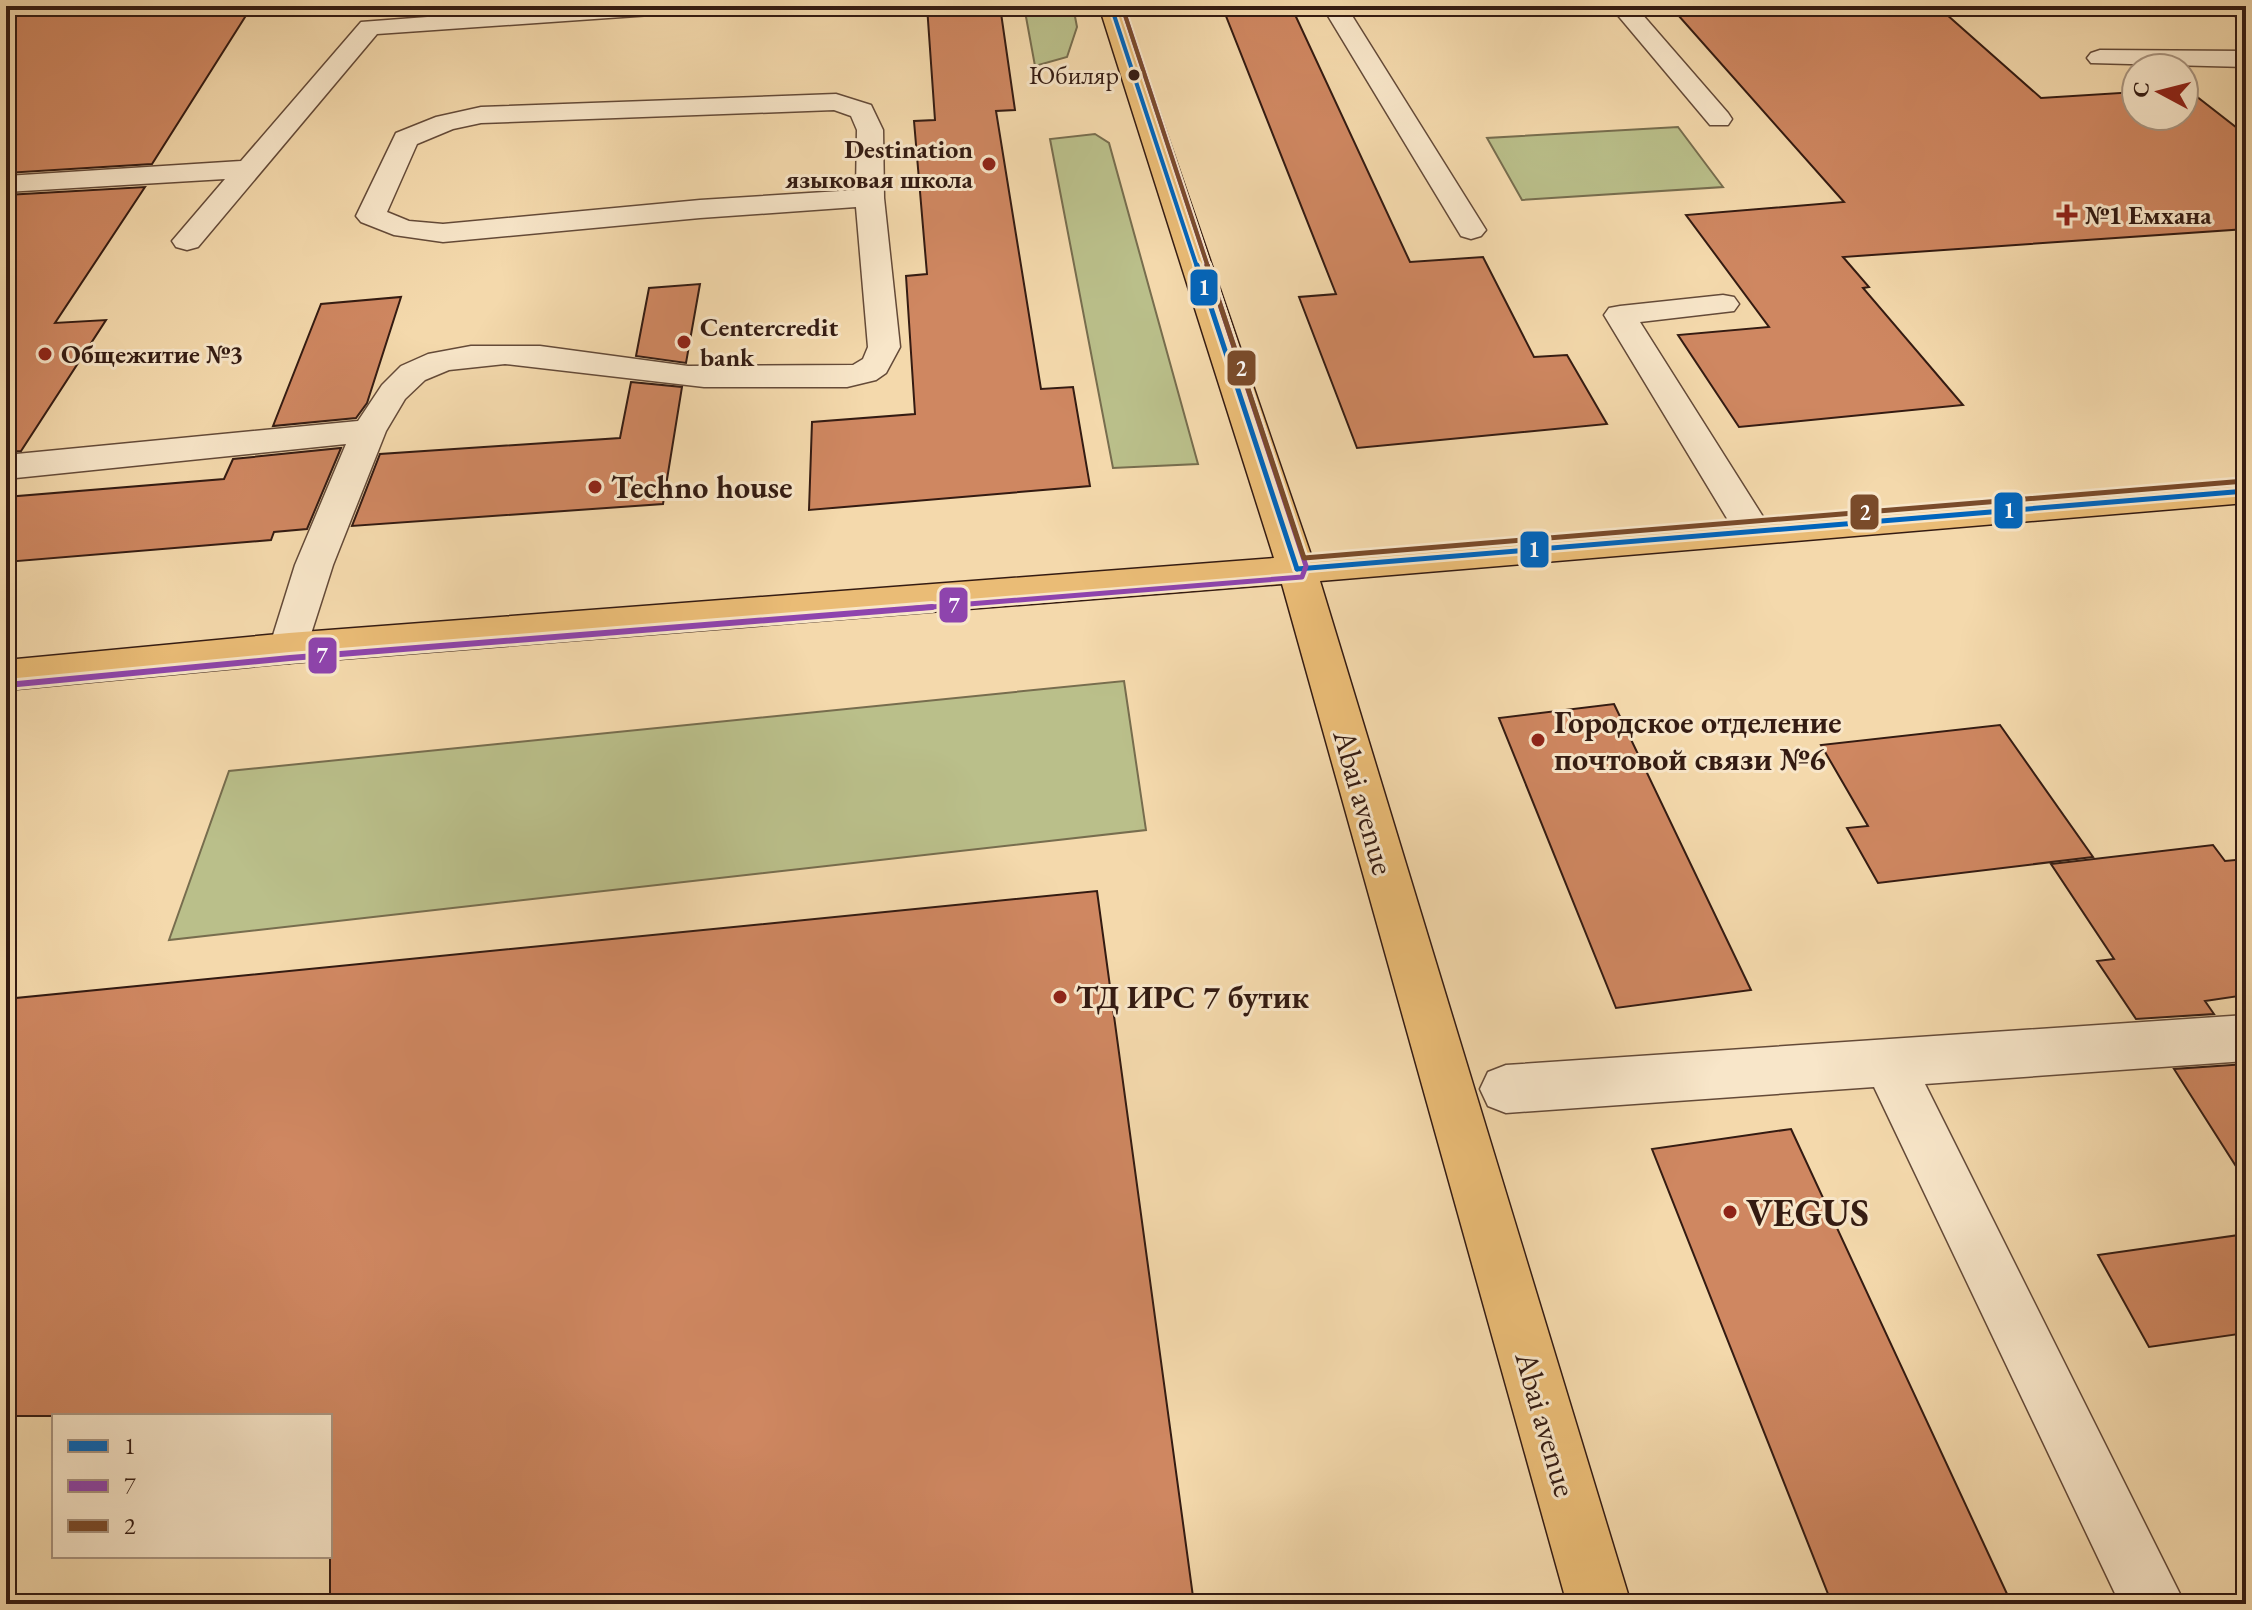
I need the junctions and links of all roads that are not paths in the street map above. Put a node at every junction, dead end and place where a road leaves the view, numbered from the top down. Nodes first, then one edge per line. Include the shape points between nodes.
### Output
1 (680, 6) edge
2 (1111, 6) edge
3 (1334, 6) edge
4 (1622, 6) edge
5 (2235, 6) edge
6 (2246, 13) edge
7 (2100, 58) dead end
8 (2246, 59) edge
9 (1719, 119) dead end
10 (246, 169) junction
11 (6, 184) edge
12 (870, 198) junction
13 (1471, 230) dead end
14 (187, 241) dead end
15 (1723, 304) dead end
16 (369, 431) junction
17 (6, 467) edge
18 (2246, 491) edge
19 (1753, 531) junction
20 (1297, 569) junction
21 (289, 648) junction
22 (6, 675) edge
23 (2246, 1038) edge
24 (1888, 1063) junction
25 (1506, 1089) dead end
26 (1599, 1604) edge
27 (2153, 1604) edge

1 - 10 lane via 370,27
2 - 20 main road, Abai avenue
3 - 13 lane
4 - 9 lane
5 - 6 lane
7 - 8 lane
10 - 11 lane
10 - 14 lane
12 - 12 lane via 870,130 862,111 836,102 481,115 445,123 406,139 371,216 404,229 443,233
12 - 16 lane via 884,347 875,367 858,375 673,375 559,358 502,354 455,359 411,374
15 - 19 lane via 1620,315
16 - 17 lane
16 - 21 lane via 314,565
18 - 19 main road
19 - 20 main road
20 - 21 main road
20 - 26 main road, Abai avenue
21 - 22 main road
23 - 24 lane
24 - 25 lane
24 - 27 lane

